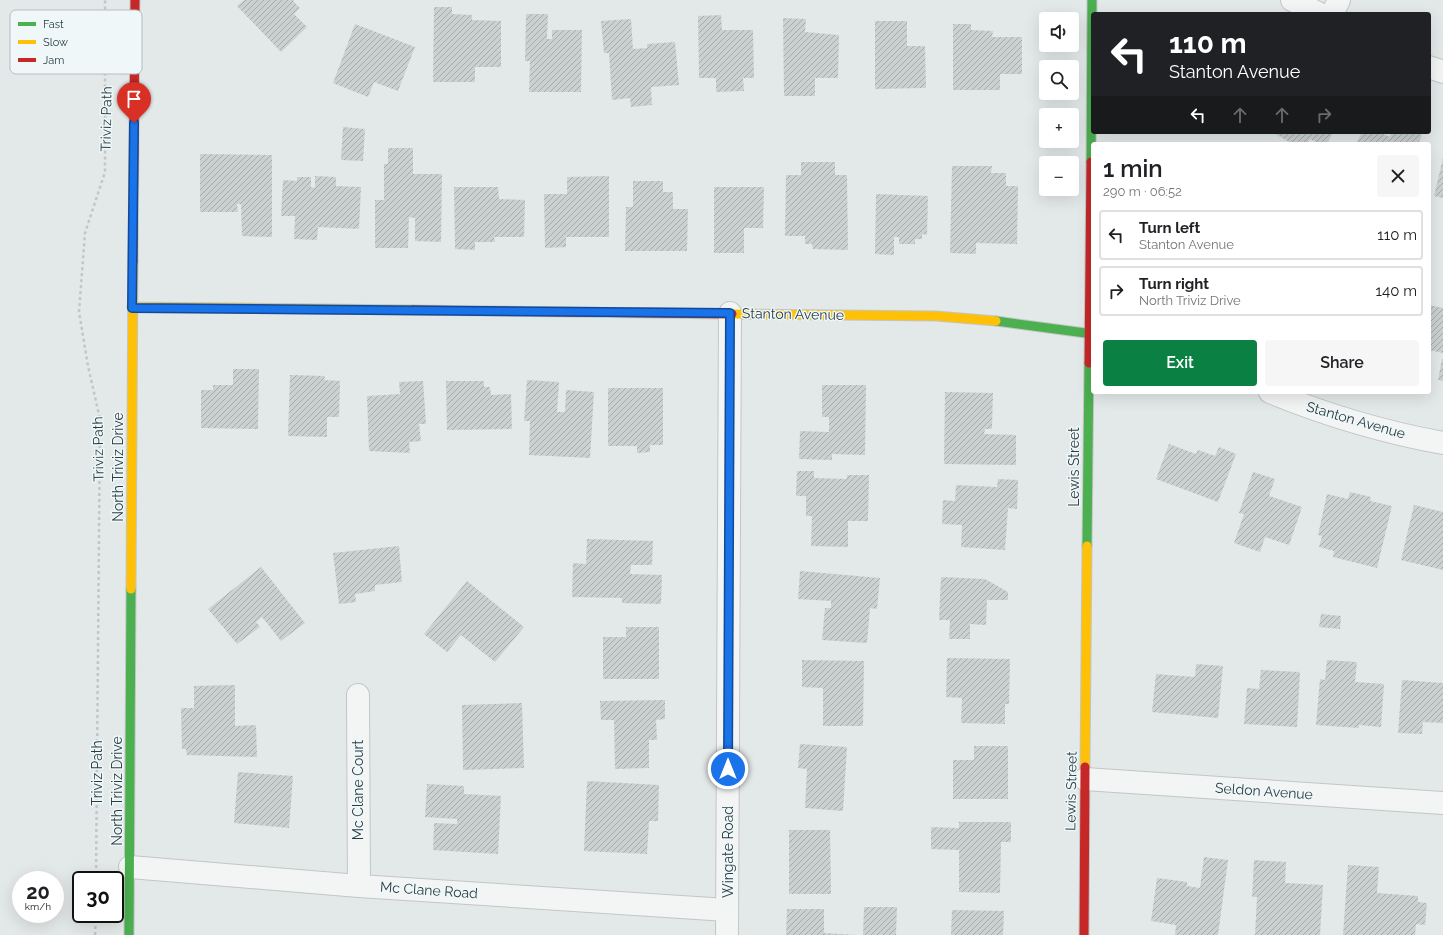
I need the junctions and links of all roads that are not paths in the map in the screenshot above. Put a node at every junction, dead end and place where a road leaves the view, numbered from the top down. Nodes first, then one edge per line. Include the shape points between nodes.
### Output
1 (135, 0) edge
2 (1092, 0) edge
3 (1292, 0) edge
4 (1339, 0) edge
5 (135, 10) edge
6 (1092, 12) edge
7 (1316, 12) edge
8 (1333, 12) edge
9 (1431, 68) edge
10 (1443, 72) edge
11 (134, 74) edge
12 (132, 308) junction
13 (730, 313) junction
14 (1091, 333) edge
15 (1275, 394) edge
16 (1443, 443) edge
17 (358, 695) dead end
18 (1085, 779) junction
19 (1443, 803) edge
20 (130, 867) junction
21 (359, 886) junction
22 (727, 910) junction
23 (129, 935) edge
24 (727, 935) edge
25 (1084, 935) edge

1 - 5 street, North Triviz Drive
2 - 6 street, Lewis Street
3 - 7 street
4 - 8 street
9 - 10 street
11 - 12 street, North Triviz Drive
12 - 13 street, Stanton Avenue
12 - 20 street, North Triviz Drive
13 - 14 street, Stanton Avenue via 974,318
13 - 22 street, Wingate Road
14 - 18 street, Lewis Street
15 - 16 street, Stanton Avenue via 1366,425
17 - 21 street, Mc Clane Court
18 - 19 street, Seldon Avenue
18 - 25 street, Lewis Street
20 - 21 street, Mc Clane Road
20 - 23 street, North Triviz Drive
21 - 22 street, Mc Clane Road
22 - 24 street, Wingate Road

